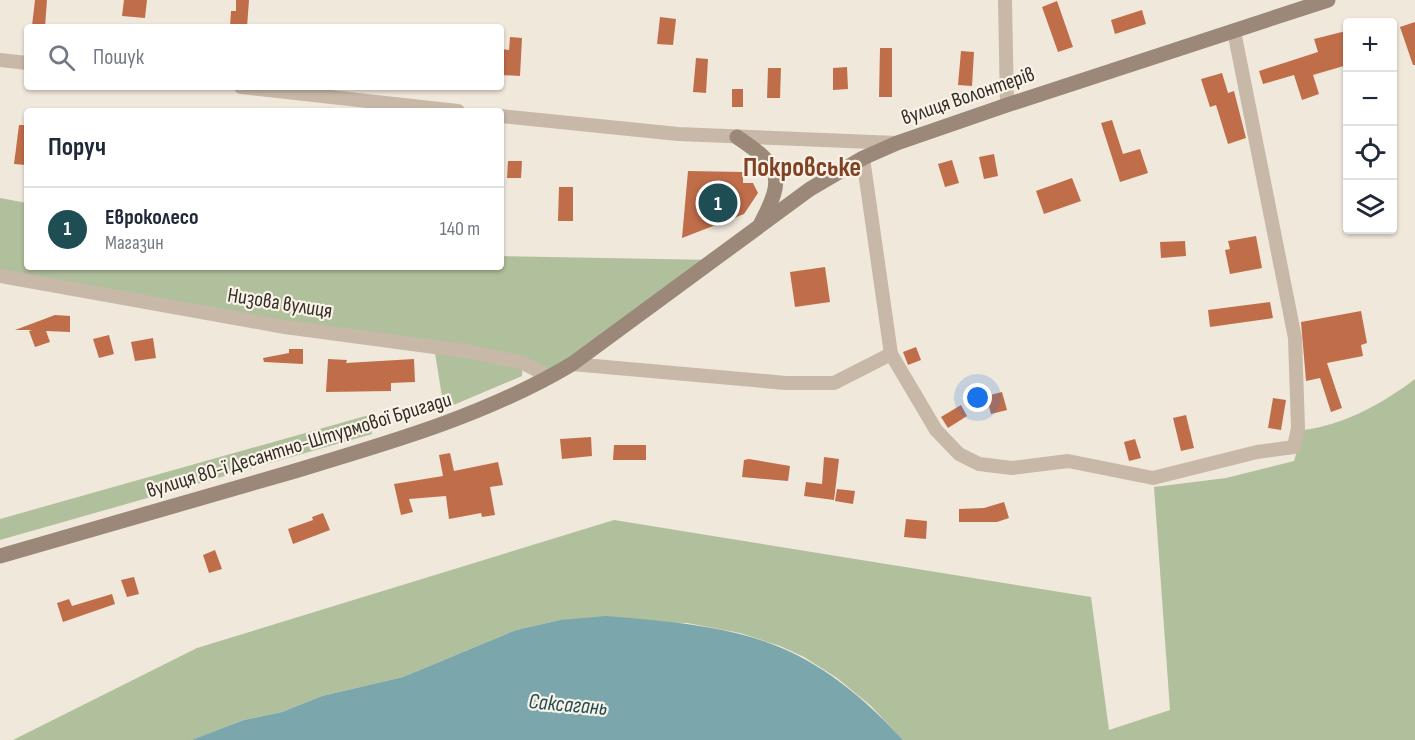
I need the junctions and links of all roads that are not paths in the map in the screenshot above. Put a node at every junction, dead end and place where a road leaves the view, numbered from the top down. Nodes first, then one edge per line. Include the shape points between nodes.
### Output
1 (1005, 0) edge
2 (1328, 0) edge
3 (1234, 31) junction
4 (0, 60) edge
5 (24, 63) edge
6 (268, 90) edge
7 (1006, 105) junction
8 (431, 108) edge
9 (504, 116) edge
10 (737, 137) junction
11 (897, 143) junction
12 (863, 158) junction
13 (758, 229) junction
14 (0, 276) edge
15 (891, 354) junction
16 (572, 364) junction
17 (550, 377) junction
18 (0, 556) edge

1 - 7 street
2 - 3 street, вулиця Волонтерів
3 - 7 street, вулиця Волонтерів
3 - 15 street via 1295,338 1298,428 1294,447 1153,477 1068,461 1012,468 979,464 959,454 936,430
4 - 5 street
6 - 8 street
7 - 11 street, вулиця Волонтерів
9 - 10 street, вулиця Волонтерів
10 - 11 street, вулиця Волонтерів
10 - 13 street via 766,156 776,174 775,198
11 - 12 street, вулиця 80-ї Десантно-Штурмової Бригади
12 - 13 street, вулиця 80-ї Десантно-Штурмової Бригади via 810,189
12 - 15 street
13 - 16 street, вулиця 80-ї Десантно-Штурмової Бригади
14 - 17 street, Низова вулиця via 285,327 471,352 523,363
15 - 16 street via 834,383 786,383
16 - 17 street, вулиця 80-ї Десантно-Штурмової Бригади
17 - 18 street, вулиця 80-ї Десантно-Штурмової Бригади via 451,421 372,448

